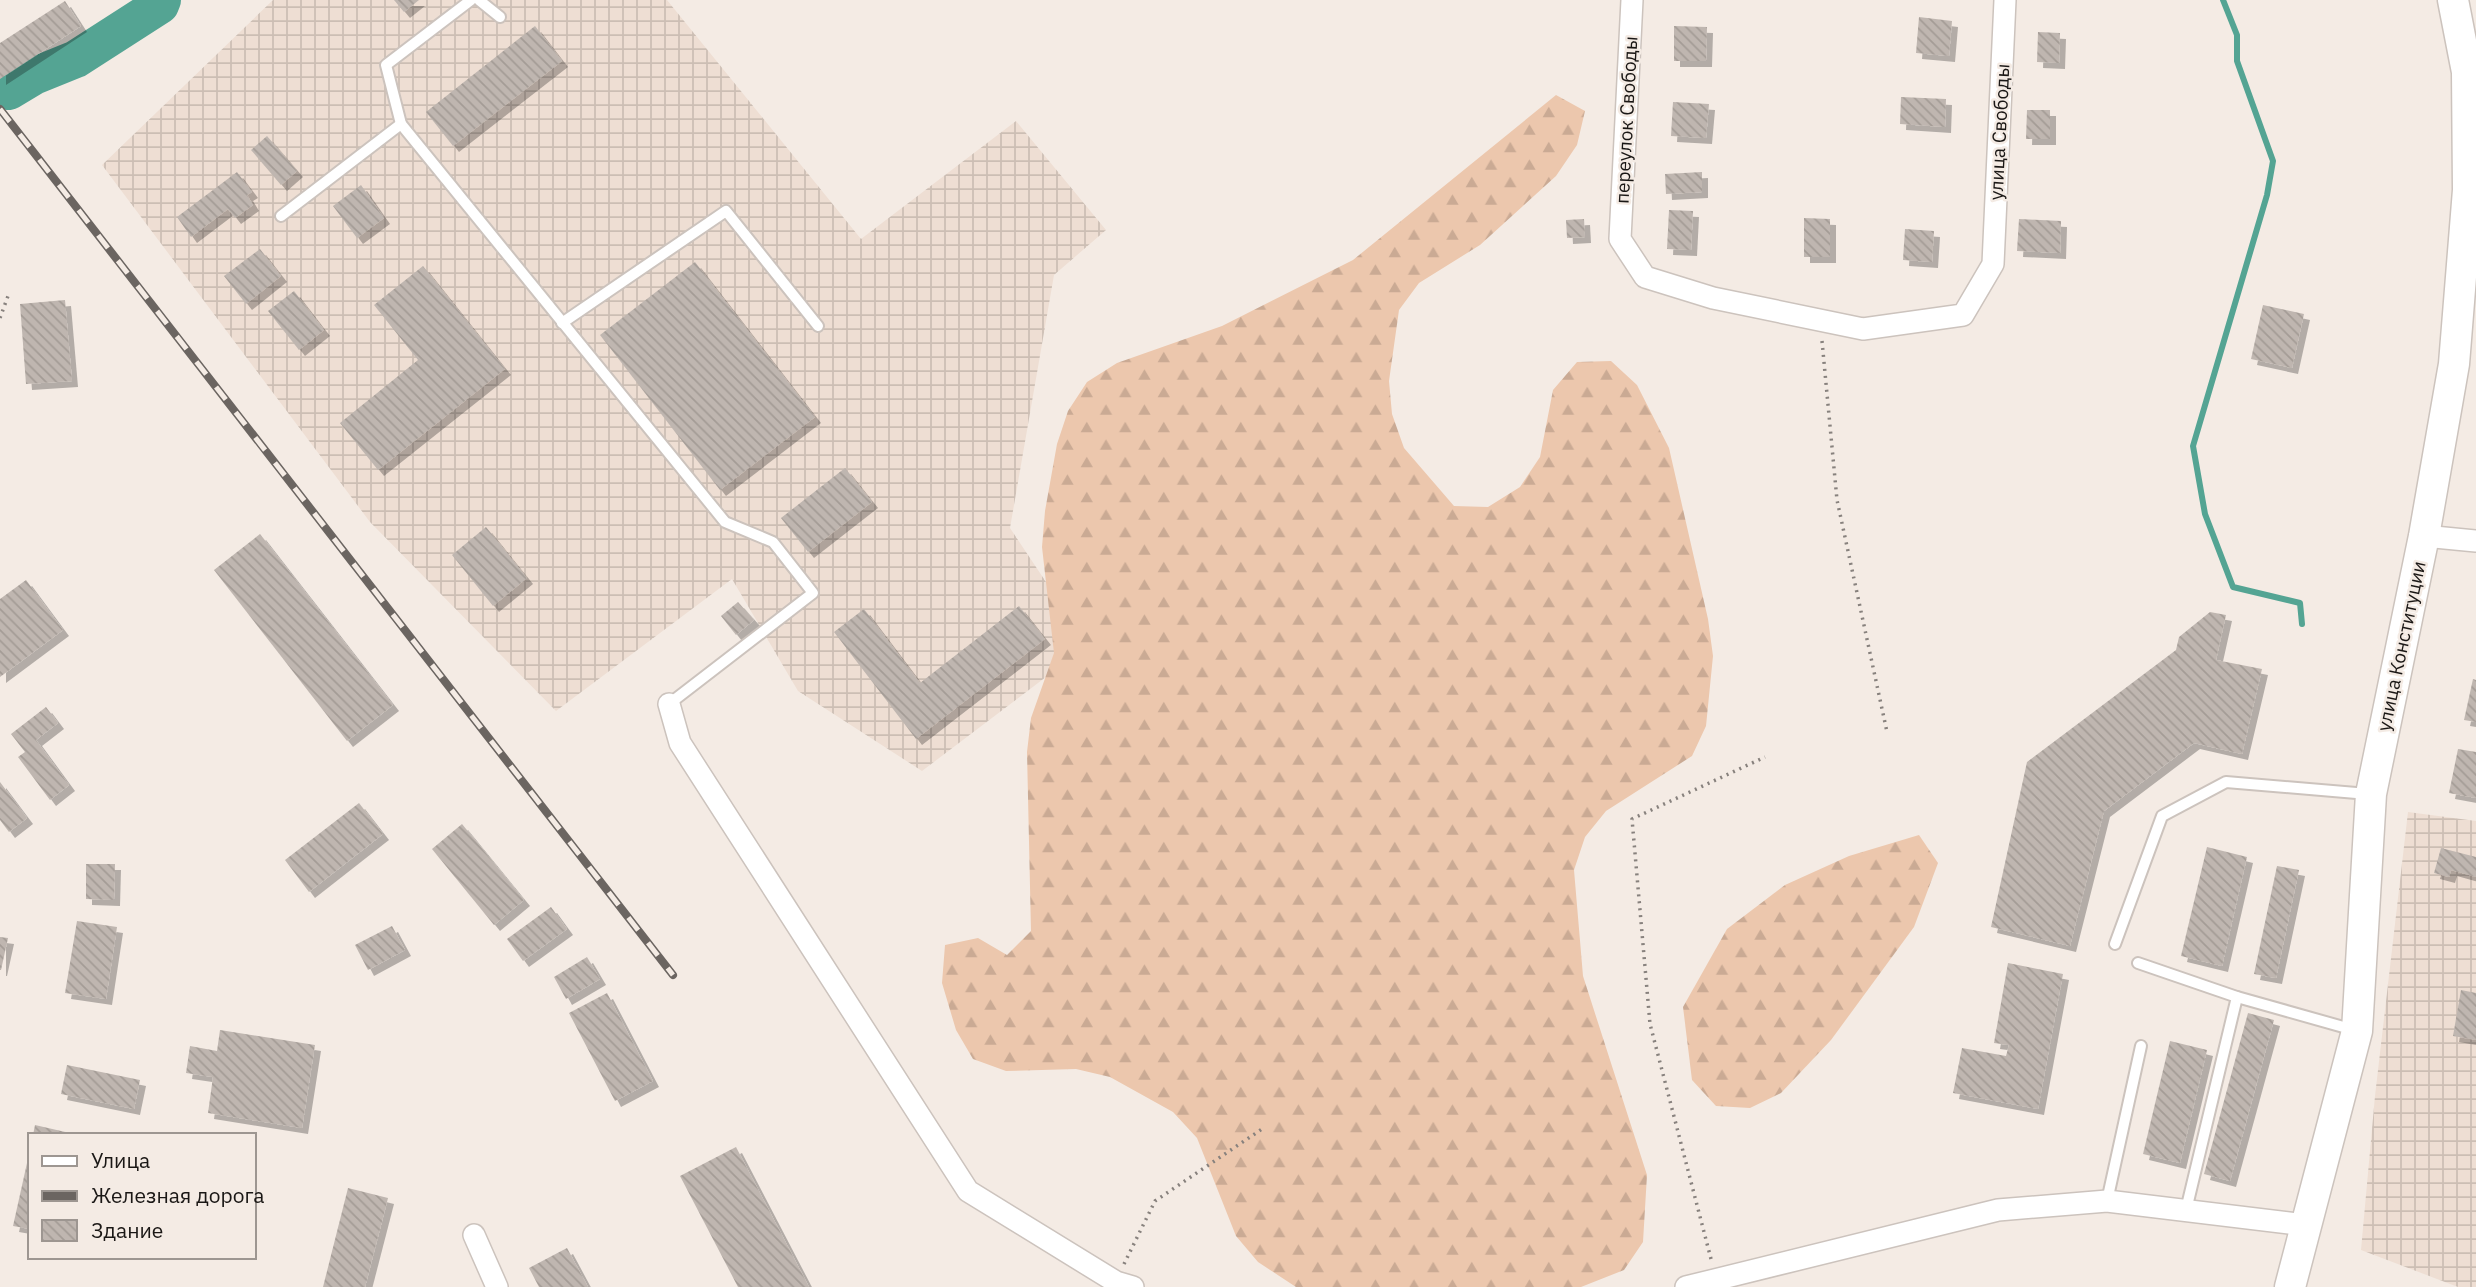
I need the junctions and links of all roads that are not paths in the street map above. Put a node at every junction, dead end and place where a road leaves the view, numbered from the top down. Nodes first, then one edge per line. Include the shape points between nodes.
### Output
1 (471, 0) edge
2 (479, 0) edge
3 (1632, 0) edge
4 (2005, 0) edge
5 (2453, 0) edge
6 (500, 17) dead end
7 (401, 124) junction
8 (281, 216) dead end
9 (1820, 320) joint
10 (562, 323) junction
11 (818, 326) dead end
12 (2424, 536) junction
13 (2476, 541) edge
14 (669, 704) joint
15 (2371, 794) junction
16 (2115, 944) dead end
17 (2138, 963) dead end
18 (2236, 997) junction
19 (2357, 1031) junction
20 (2141, 1046) dead end
21 (2107, 1201) junction
22 (2186, 1210) junction
23 (2305, 1226) junction
24 (474, 1235) dead end
25 (1125, 1284) edge
26 (498, 1287) edge
27 (1686, 1287) edge
28 (2290, 1287) edge

1 - 7 lane via 386,65
2 - 6 lane
3 - 9 street, переулок Свободы via 1620,239 1645,276 1713,298
4 - 9 street, улица Свободы via 1993,264 1963,315 1863,329
5 - 12 main road, улица Конституции via 2467,72 2468,190 2454,363
7 - 8 lane
7 - 10 lane
10 - 11 lane via 726,211
10 - 14 lane via 725,522 774,542 813,593
12 - 13 street
12 - 15 main road, улица Конституции
14 - 25 street via 680,743 968,1191
15 - 16 lane via 2226,782 2162,816
15 - 19 main road, улица Конституции
17 - 18 lane
18 - 19 lane
18 - 22 lane
19 - 23 main road, улица Конституции
20 - 21 lane
21 - 22 street
21 - 27 street via 1998,1210
22 - 23 street
23 - 28 main road, улица Конституции
24 - 26 street

